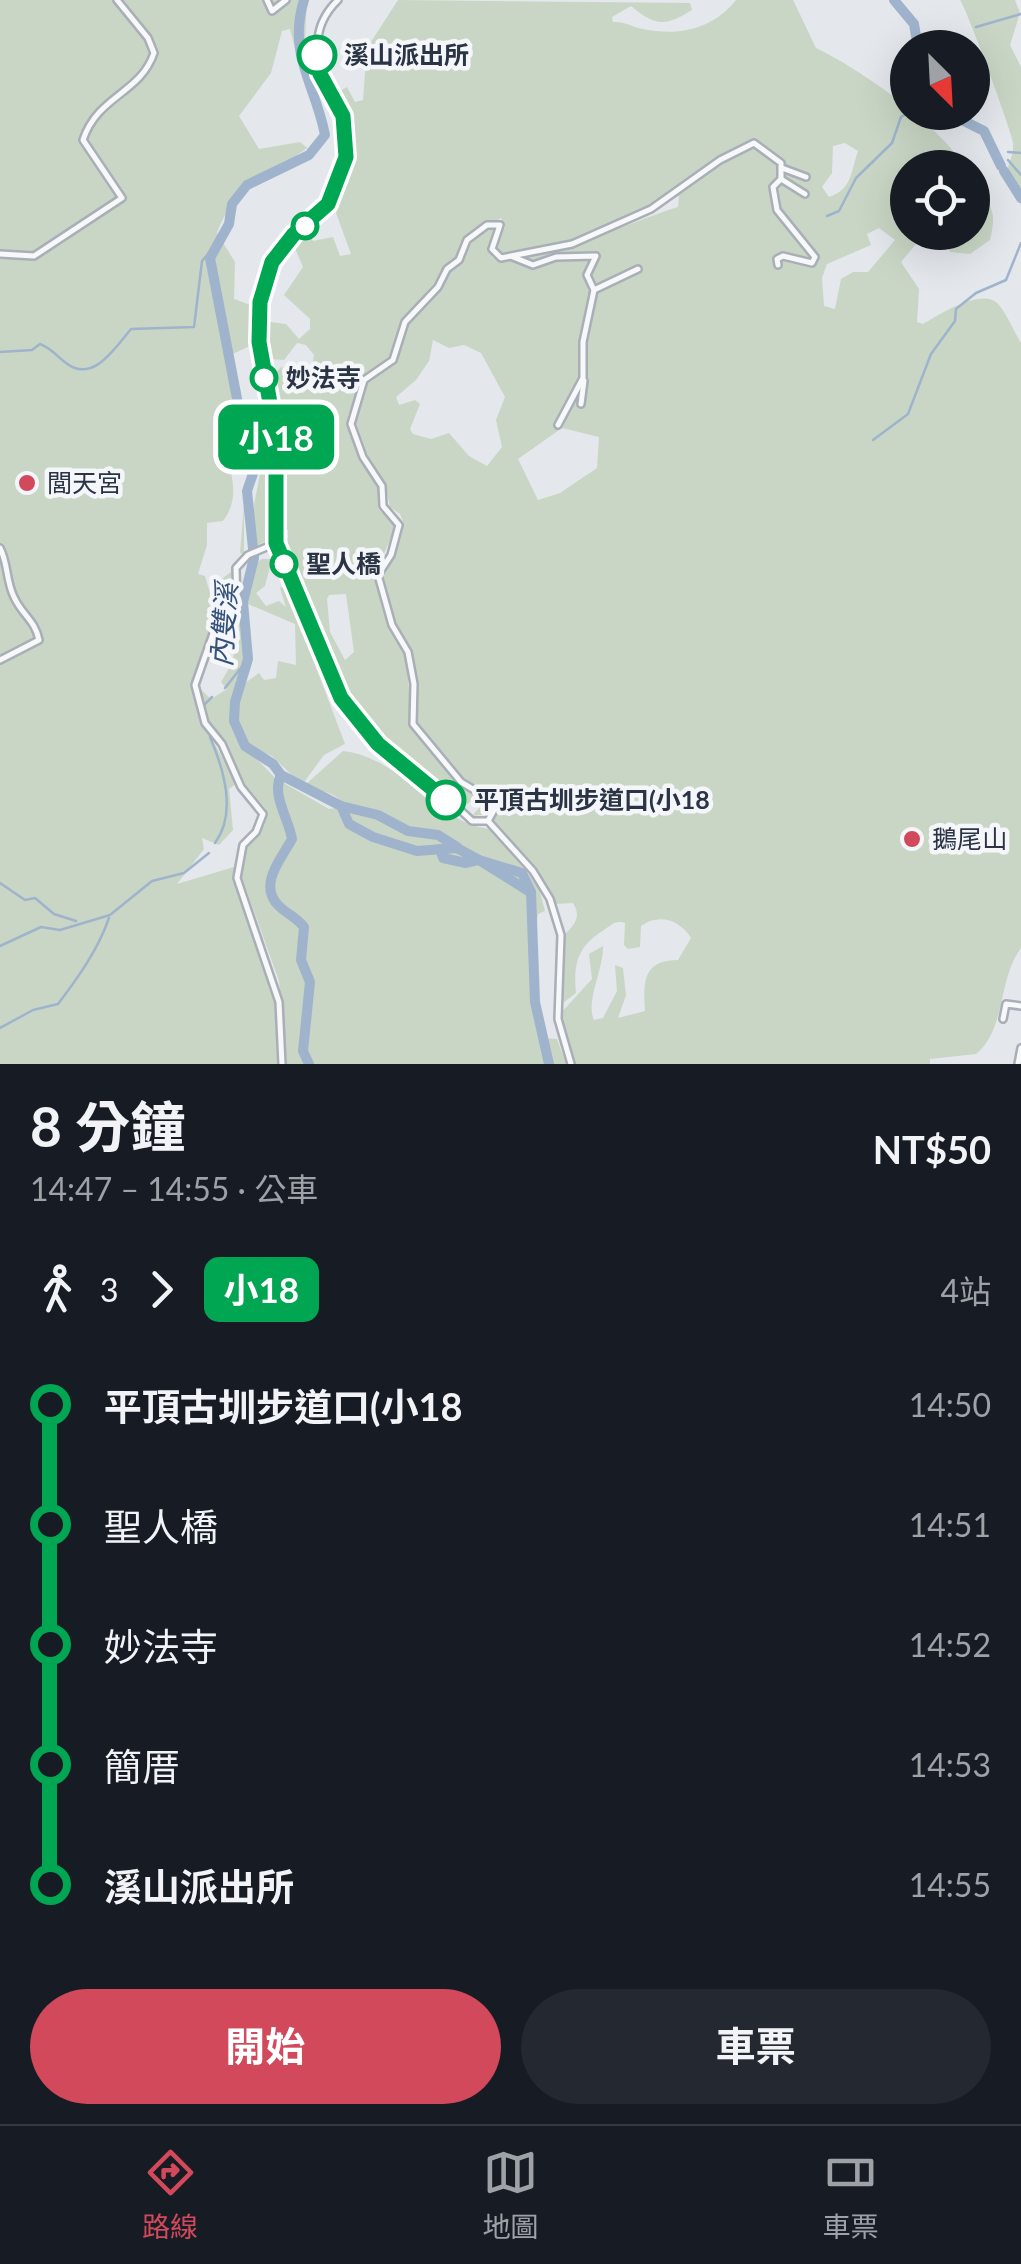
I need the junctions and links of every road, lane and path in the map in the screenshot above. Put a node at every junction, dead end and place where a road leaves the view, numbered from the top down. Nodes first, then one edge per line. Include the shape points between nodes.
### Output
1 (117, 0) edge
2 (266, 0) edge
3 (286, 0) edge
4 (338, 0) edge
5 (782, 168) junction
6 (806, 177) dead end
7 (781, 179) junction
8 (805, 194) dead end
9 (0, 254) edge
10 (512, 257) junction
11 (778, 265) dead end
12 (638, 269) dead end
13 (594, 290) junction
14 (583, 378) junction
15 (581, 404) dead end
16 (558, 425) dead end
17 (276, 543) junction
18 (0, 548) edge
19 (0, 660) edge
20 (488, 820) junction
21 (1021, 1006) edge
22 (1003, 1019) dead end
23 (1021, 1048) edge
24 (282, 1064) edge
25 (572, 1064) edge
26 (1018, 1064) edge

1 - 9 street via 154,50 148,71 102,105 83,140 120,192 119,202 34,256
2 - 3 street via 272,11
4 - 17 street via 323,22 316,52 348,136 341,178 328,204 272,262 260,302 259,342 276,436
5 - 6 street
5 - 7 street
5 - 10 street via 754,143 710,166 667,202 572,244
7 - 8 street
7 - 11 street via 774,204 815,261 783,256
10 - 13 street via 532,265 594,254 586,278
10 - 20 street via 494,254 496,222 473,234 460,260 405,322 393,360 367,375 351,418 363,457 382,486 383,506 400,525 378,575 392,625 408,652 413,724 461,782 490,798 494,810
12 - 13 street
13 - 14 street
14 - 15 street
14 - 16 street
17 - 20 street via 331,677 356,720 472,821
17 - 24 street via 236,568 237,607 216,628 195,685 204,723 263,814 243,846 237,878 279,1002
18 - 19 street via 9,586 35,622 38,640
20 - 25 street via 550,900 561,935 558,1019
21 - 22 street via 1006,1004
23 - 26 street

